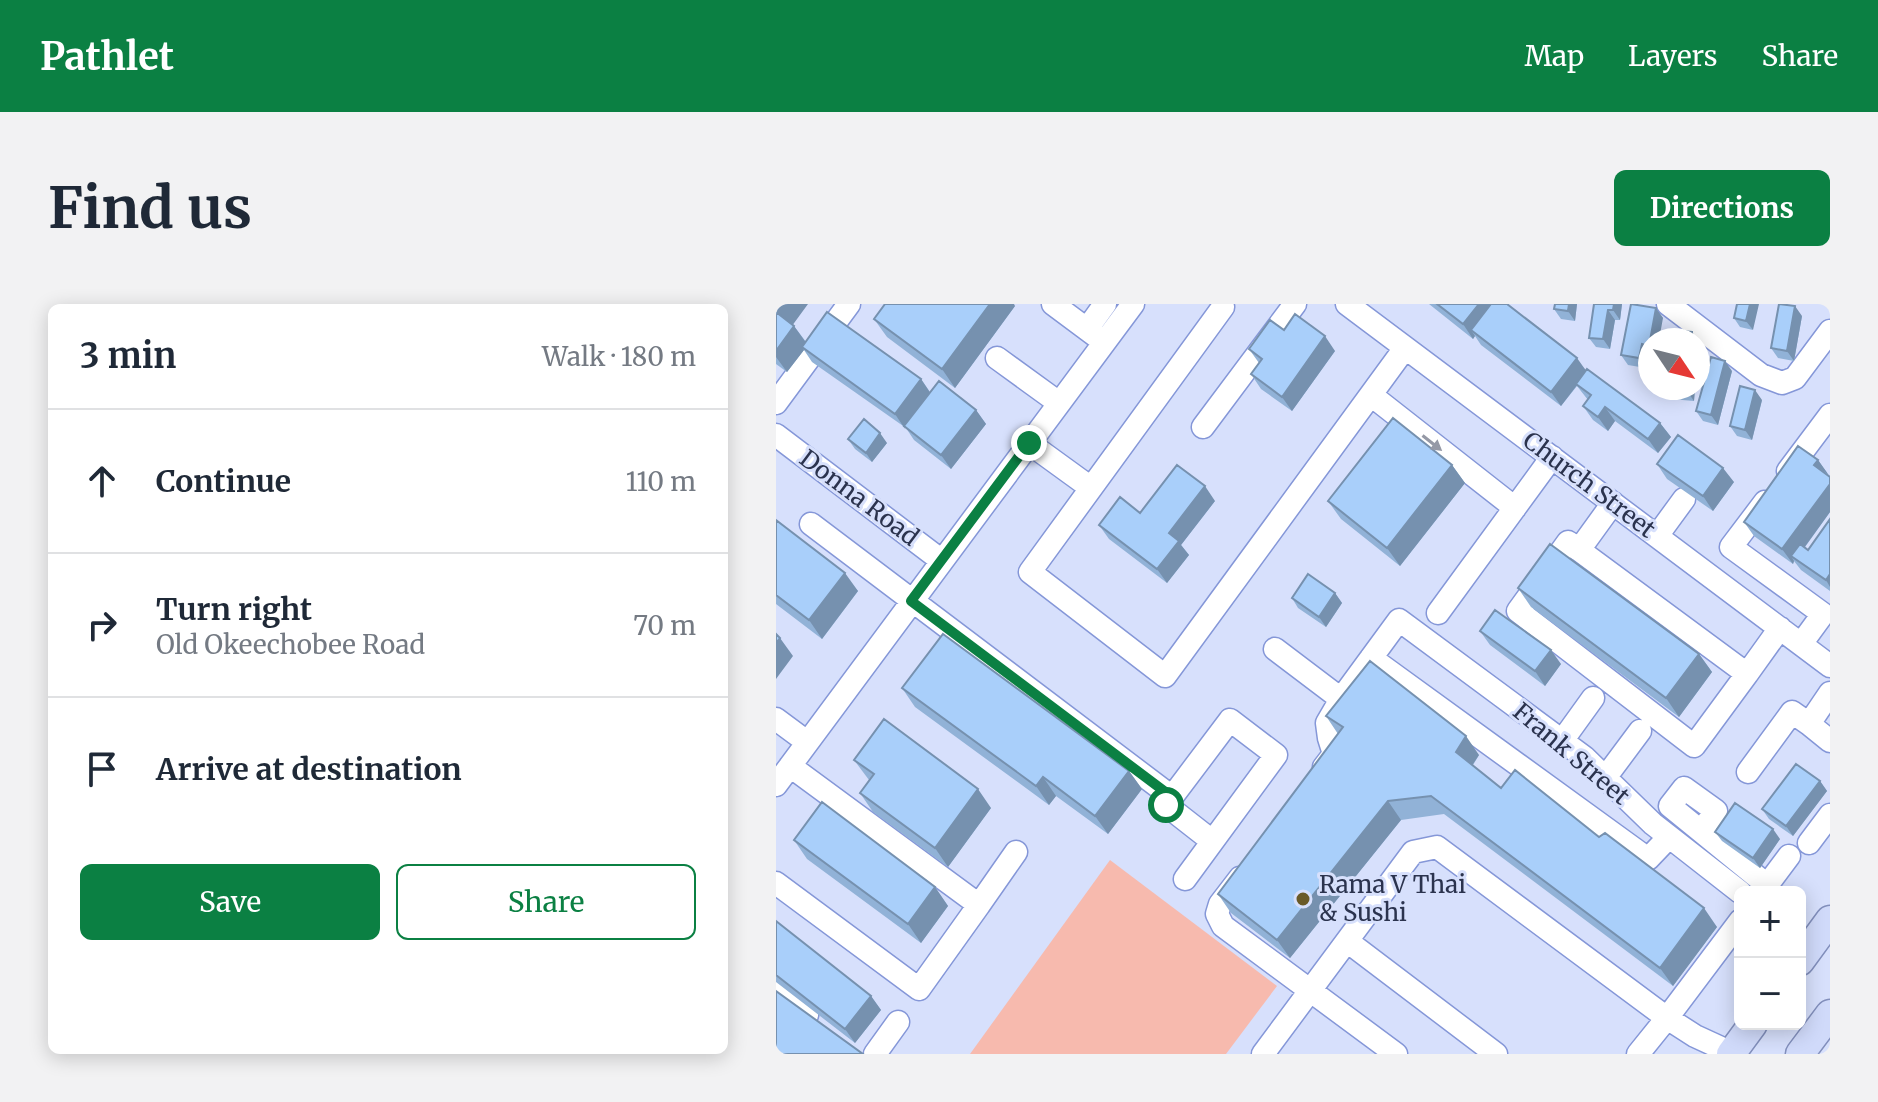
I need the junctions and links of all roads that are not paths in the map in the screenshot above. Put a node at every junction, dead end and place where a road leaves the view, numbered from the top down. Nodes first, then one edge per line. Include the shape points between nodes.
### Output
1 (849, 304) edge
2 (1053, 304) edge
3 (1105, 304) edge
4 (1133, 304) edge
5 (1295, 304) edge
6 (1347, 304) edge
7 (1668, 304) edge
8 (1223, 307) dead end
9 (1830, 331) edge
10 (1096, 336) junction
11 (1405, 348) junction
12 (997, 358) dead end
13 (1371, 395) junction
14 (776, 403) edge
15 (1059, 403) junction
16 (1830, 415) edge
17 (1203, 427) dead end
18 (776, 435) edge
19 (1029, 443) junction
20 (1552, 457) junction
21 (1091, 488) junction
22 (1684, 499) edge
23 (1613, 503) junction
24 (1515, 508) junction
25 (811, 524) dead end
26 (1657, 536) junction
27 (1731, 547) junction
28 (1579, 550) junction
29 (942, 561) junction
30 (1710, 576) junction
31 (911, 601) junction
32 (1438, 613) dead end
33 (1780, 628) junction
34 (1801, 644) junction
35 (1275, 649) dead end
36 (1371, 658) junction
37 (1830, 666) edge
38 (1747, 674) junction
39 (1830, 693) edge
40 (1593, 698) dead end
41 (1341, 699) junction
42 (776, 719) edge
43 (1809, 724) junction
44 (1640, 731) dead end
45 (1562, 741) junction
46 (1830, 741) edge
47 (807, 742) junction
48 (790, 766) junction
49 (1748, 772) dead end
50 (1605, 778) junction
51 (1315, 779) edge
52 (776, 785) edge
53 (1172, 797) junction
54 (1701, 831) dead end
55 (1669, 837) junction
56 (1212, 841) junction
57 (1016, 852) dead end
58 (1789, 856) dead end
59 (1249, 867) edge
60 (1185, 879) dead end
61 (776, 883) edge
62 (1763, 886) edge
63 (1766, 886) edge
64 (1734, 887) edge
65 (979, 905) junction
66 (1830, 920) edge
67 (1734, 929) edge
68 (1347, 941) junction
69 (1806, 946) edge
70 (776, 991) edge
71 (1311, 991) junction
72 (1830, 1014) edge
73 (1667, 1018) junction
74 (898, 1022) dead end
75 (823, 1027) edge
76 (1749, 1030) edge
77 (1469, 1046) edge
78 (875, 1054) edge
79 (1263, 1054) edge
80 (1396, 1054) edge
81 (1496, 1054) edge
82 (1638, 1054) edge
83 (1731, 1054) edge
84 (1800, 1054) edge

1 - 14 street
2 - 10 street
3 - 10 street
4 - 10 street
5 - 17 street
6 - 11 street, Church Street
7 - 9 street via 1761,375 1782,383 1795,378
8 - 21 street
10 - 15 street
11 - 13 street
11 - 20 street, Church Street
12 - 15 street
13 - 21 street via 1165,676 1030,572
13 -> 24 street
15 - 19 street
16 - 27 street
18 - 29 street, Donna Road
19 - 21 street
19 - 29 street
20 - 23 street, Church Street
20 - 24 street
22 - 26 street
23 - 26 street, Church Street
23 - 28 street
24 - 32 street
25 - 31 street
26 - 30 street, Church Street
27 - 30 street
27 - 34 street via 1823,614
28 - 38 street
28 - 38 street via 1568,542 1518,611 1694,746
29 - 31 street
30 - 33 street, Church Street
31 - 47 street
31 - 53 street
33 - 34 street, Church Street
33 - 38 street
34 - 37 street, Church Street
35 - 41 street
36 - 41 street
36 - 45 street, Frank Street via 1399,620
36 - 55 street via 1648,859
39 - 43 street
40 - 45 street
41 - 51 street via 1327,723 1334,754
42 - 47 street
43 - 46 street
43 - 49 street via 1792,712
44 - 50 street
45 - 50 street, Frank Street
47 - 48 street
48 - 52 street
48 - 65 street
50 - 55 street, Frank Street
53 - 56 street via 1166,805
53 - 56 street via 1230,720 1276,755
54 - 62 street
55 - 64 street, Frank Street
56 - 60 street
57 - 65 street
58 - 63 street
59 - 71 street via 1217,914 1223,926
61 - 65 street via 919,989
66 - 69 main road
67 - 73 street
68 - 71 street
68 - 73 street via 1413,852 1437,847
68 - 77 street
70 - 75 street
71 - 79 street
71 - 80 street
72 - 84 main road
73 - 82 street
73 - 83 street
74 - 78 street
76 - 83 main road
77 - 81 street

